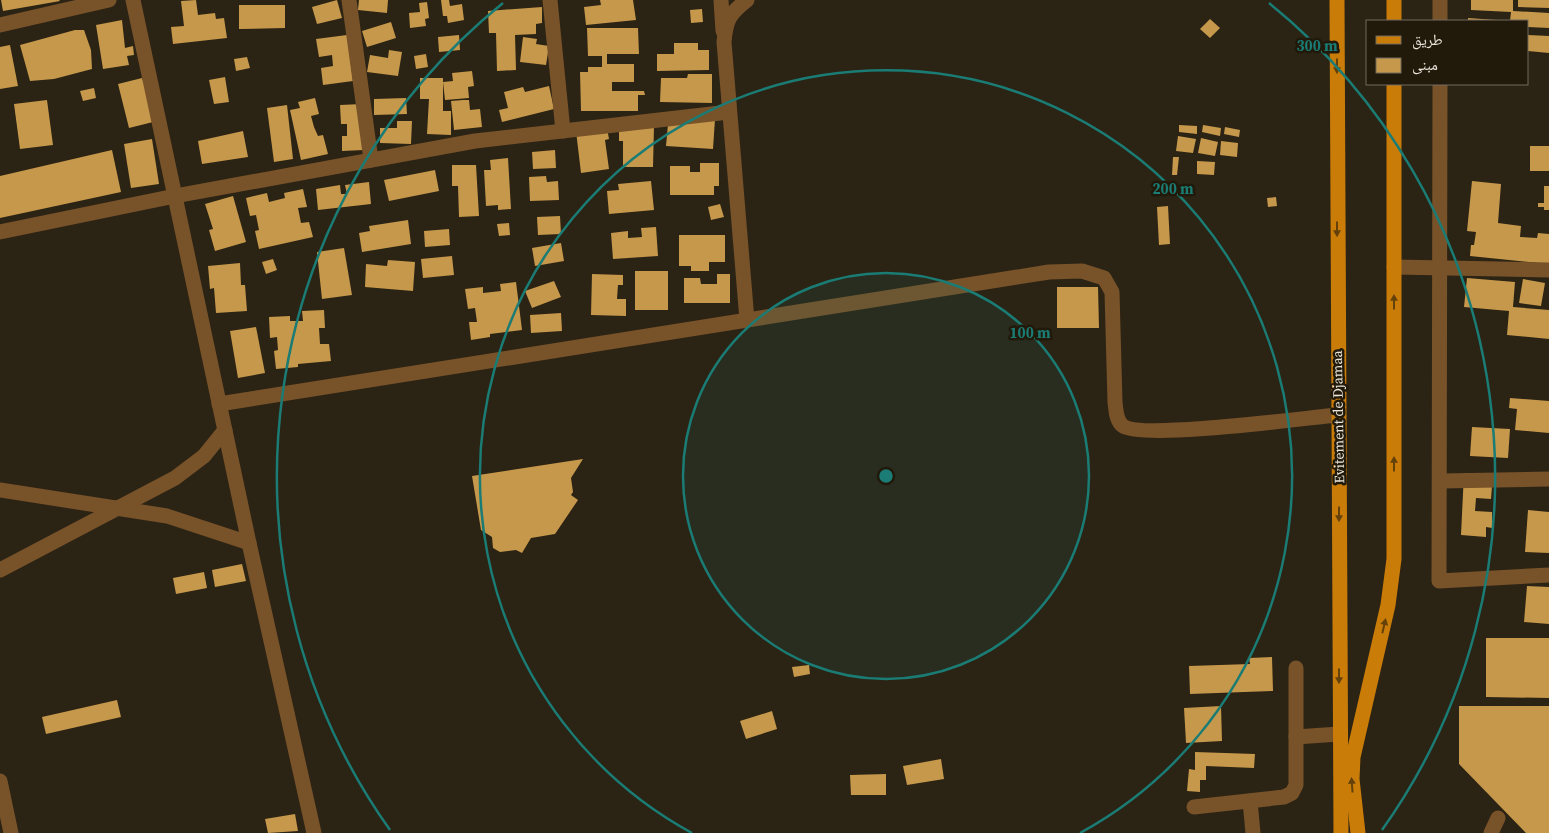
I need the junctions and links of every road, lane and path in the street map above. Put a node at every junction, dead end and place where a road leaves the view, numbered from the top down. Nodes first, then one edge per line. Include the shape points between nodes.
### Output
1 (109, 0) edge
2 (133, 0) edge
3 (349, 0) edge
4 (550, 0) edge
5 (721, 0) edge
6 (747, 0) edge
7 (1337, 0) edge
8 (1394, 0) edge
9 (1440, 0) edge
10 (1394, 20) edge
11 (1440, 20) edge
12 (0, 25) edge
13 (724, 42) junction
14 (1394, 85) edge
15 (1440, 85) edge
16 (729, 112) junction
17 (563, 131) junction
18 (371, 160) junction
19 (175, 196) junction
20 (0, 232) edge
21 (1394, 267) junction
22 (1440, 269) junction
23 (1549, 270) edge
24 (747, 320) junction
25 (219, 404) junction
26 (1338, 414) junction
27 (225, 430) junction
28 (1549, 479) edge
29 (1441, 481) junction
30 (0, 490) edge
31 (117, 508) junction
32 (249, 543) junction
33 (0, 570) edge
34 (1549, 575) edge
35 (1296, 668) dead end
36 (1339, 734) junction
37 (1296, 737) junction
38 (0, 781) edge
39 (1250, 801) junction
40 (1194, 807) dead end
41 (1498, 818) dead end
42 (11, 833) edge
43 (314, 833) edge
44 (1253, 833) edge
45 (1341, 833) edge
46 (1358, 833) edge
47 (1491, 833) edge

1 - 12 street
2 - 19 street
3 - 18 street
4 - 17 street
5 - 13 street
6 - 13 street via 726,22
7 -> 26 main road, Evitement de Djamaa
8 - 10 main road
9 - 11 street
13 - 16 street
14 - 21 main road
15 - 22 street
16 - 17 street
16 - 24 street
17 - 18 street via 475,141
18 - 19 street
19 - 20 street
19 - 25 street
21 - 22 street
46 -> 21 main road via 1353,757 1387,613 1394,559
22 - 23 street
22 - 29 street
24 - 25 street
24 - 26 street via 1049,272 1082,271 1104,278 1112,292 1117,417 1121,425 1132,431 1192,429
25 - 27 street
26 -> 36 main road, Evitement de Djamaa
27 - 31 street via 204,456 175,478
27 - 32 street
28 - 29 street
29 - 34 street via 1439,580
30 - 31 street
31 - 32 street via 167,516
31 - 33 street
32 - 43 street
35 - 37 street
36 - 37 street
36 - 45 main road, Evitement de Djamaa
37 - 39 street via 1296,785 1292,793
38 - 42 street
39 - 40 street
39 - 44 street
41 - 47 street

